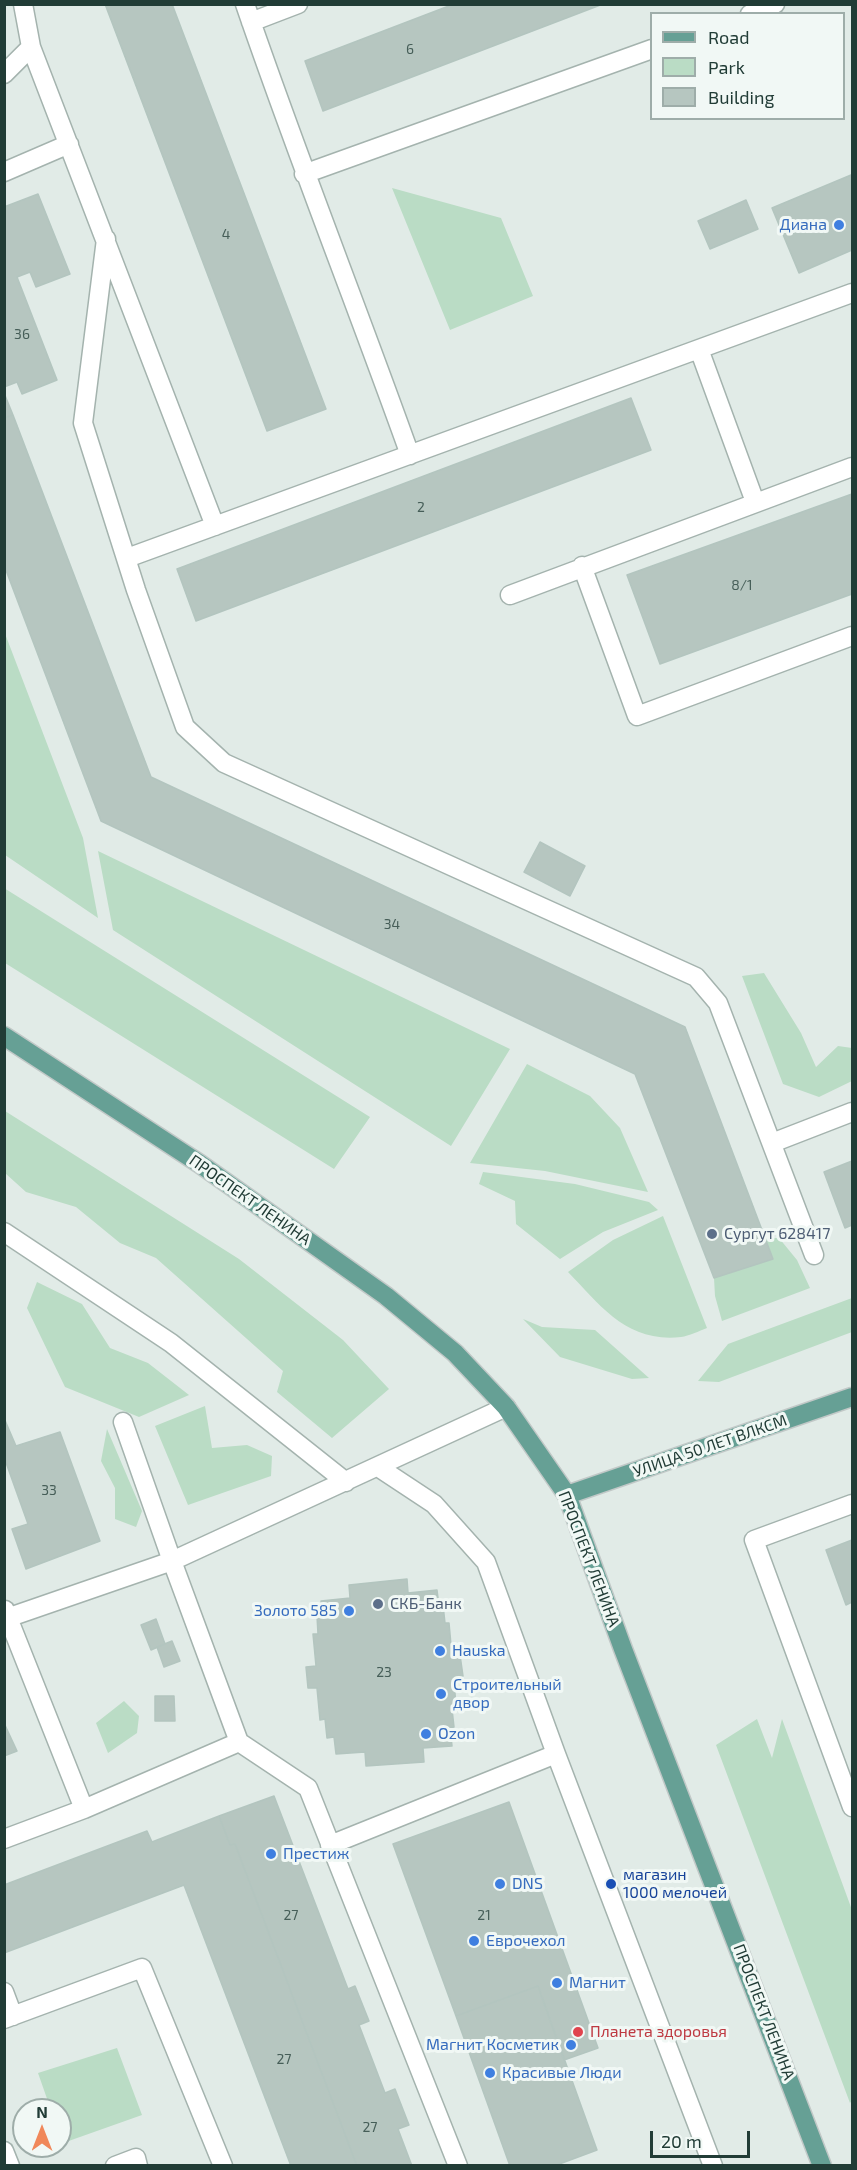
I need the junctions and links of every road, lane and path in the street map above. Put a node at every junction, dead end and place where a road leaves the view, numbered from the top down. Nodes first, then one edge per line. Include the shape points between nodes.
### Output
1 (23, 4) edge
2 (244, 4) edge
3 (298, 4) edge
4 (775, 4) edge
5 (755, 12) edge
6 (251, 22) junction
7 (31, 47) junction
8 (650, 49) edge
9 (4, 51) edge
10 (4, 74) edge
11 (69, 144) junction
12 (4, 172) edge
13 (304, 174) junction
14 (106, 239) junction
15 (852, 293) edge
16 (699, 349) junction
17 (410, 454) junction
18 (852, 467) edge
19 (755, 502) junction
20 (215, 526) junction
21 (127, 558) junction
22 (582, 567) junction
23 (510, 595) dead end
24 (852, 636) edge
25 (6, 1038) edge
26 (852, 1112) edge
27 (772, 1143) junction
28 (4, 1232) edge
29 (814, 1255) dead end
30 (852, 1397) edge
31 (506, 1407) junction
32 (123, 1422) dead end
33 (378, 1467) junction
34 (346, 1482) junction
35 (567, 1495) junction
36 (852, 1504) edge
37 (172, 1561) junction
38 (6, 1616) edge
39 (239, 1742) junction
40 (556, 1754) junction
41 (852, 1807) edge
42 (84, 1809) junction
43 (4, 1839) edge
44 (330, 1845) junction
45 (4, 1992) edge
46 (9, 2017) edge
47 (4, 2151) edge
48 (9, 2166) edge
49 (115, 2166) edge
50 (138, 2166) edge
51 (223, 2166) edge
52 (458, 2166) edge
53 (713, 2166) edge
54 (822, 2166) edge

1 - 7 lane
2 - 6 lane
3 - 6 lane
4 - 5 lane
6 - 13 lane
7 - 9 lane
7 - 10 lane
7 - 11 lane
8 - 13 lane
11 - 12 lane
11 - 14 lane
13 - 17 lane
14 - 20 lane
14 - 21 lane via 83,423
15 - 16 lane
16 - 17 lane
16 - 19 lane
17 - 20 lane
18 - 19 lane
19 - 22 lane
20 - 21 lane
21 - 27 lane via 185,727 224,763 696,977 718,1003
22 - 23 lane
22 - 24 lane via 637,716
25 - 31 main road, ПРОСПЕКТ ЛЕНИНА via 200,1164 386,1296 455,1353
26 - 27 lane
27 - 29 lane
28 - 34 lane via 171,1343
30 - 35 main road, УЛИЦА 50 ЛЕТ ВЛКСМ
31 - 33 lane
31 - 35 main road, ПРОСПЕКТ ЛЕНИНА
32 - 37 lane
33 - 34 lane
33 - 40 lane via 434,1504 486,1562
34 - 37 lane
35 - 54 main road, ПРОСПЕКТ ЛЕНИНА
36 - 41 lane via 754,1540
37 - 38 lane
37 - 39 lane
38 - 42 lane
39 - 42 lane
39 - 44 lane via 308,1788
40 - 44 lane
40 - 53 lane
42 - 43 lane
44 - 52 lane
45 - 46 lane
46 - 51 lane via 142,1968
47 - 48 lane
49 - 50 lane via 136,2158

